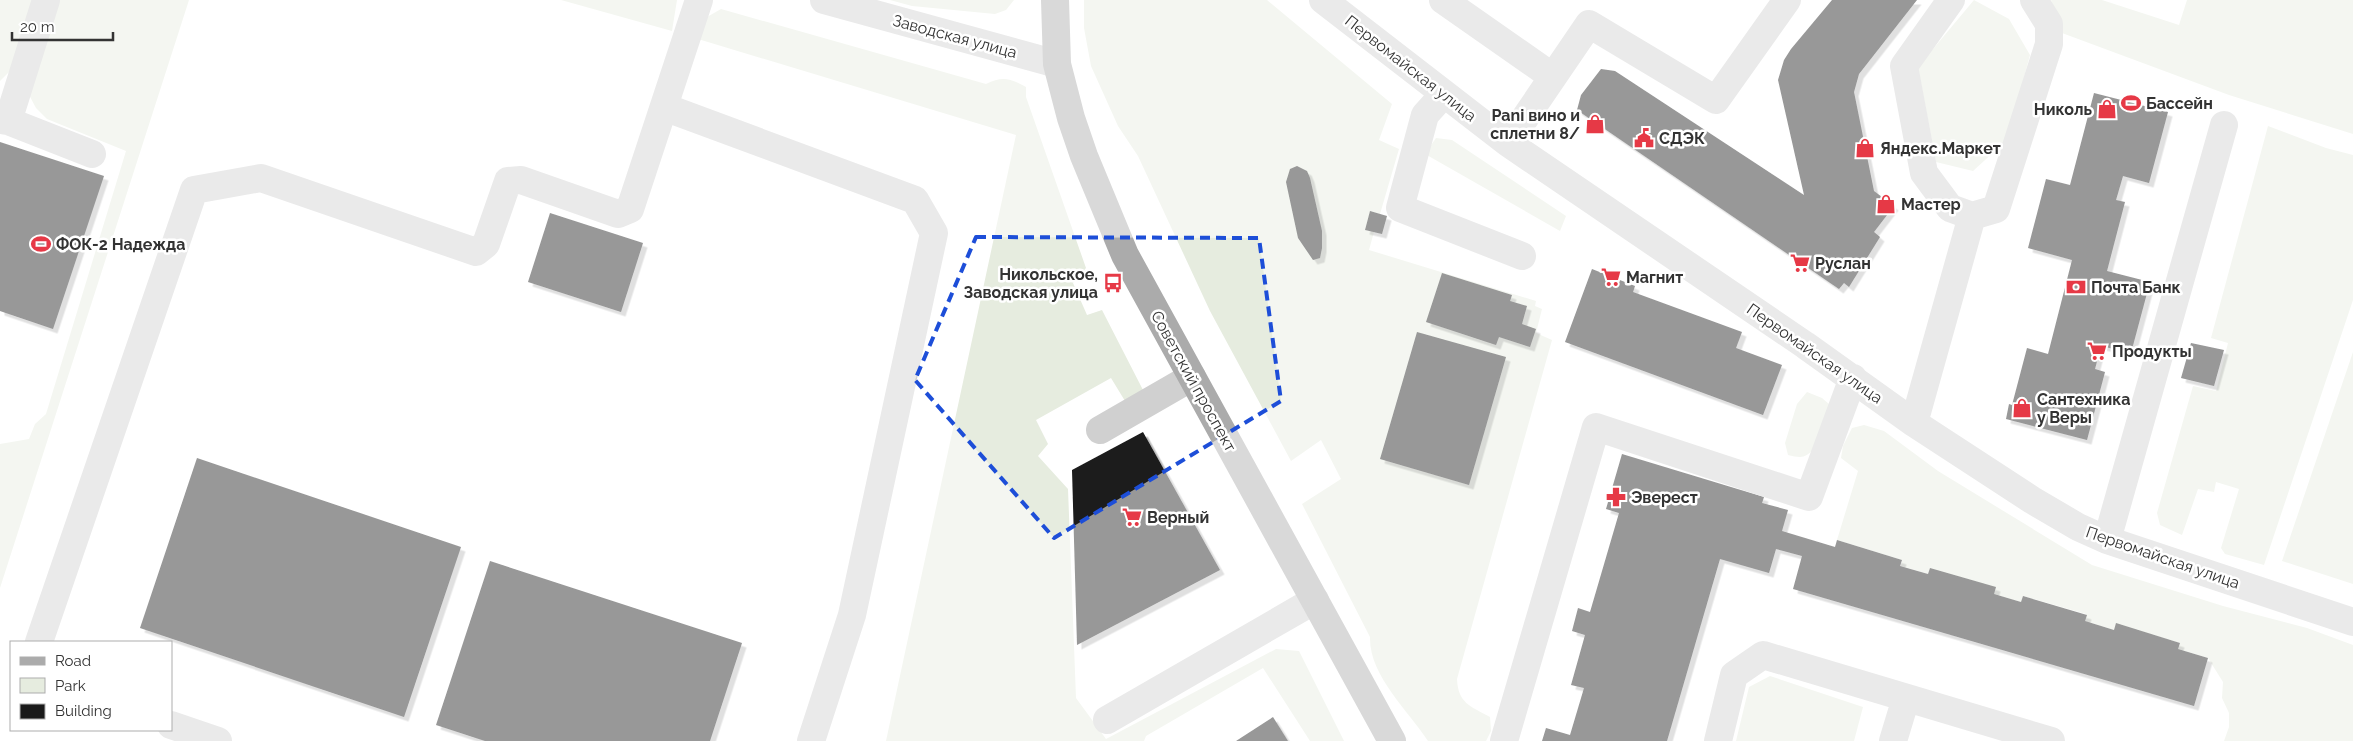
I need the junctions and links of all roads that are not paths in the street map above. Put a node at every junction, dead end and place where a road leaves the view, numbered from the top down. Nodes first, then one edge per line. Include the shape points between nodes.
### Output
1 (46, 0) edge
2 (699, 0) edge
3 (824, 0) edge
4 (1055, 0) edge
5 (1323, 0) edge
6 (1443, 0) edge
7 (1787, 0) edge
8 (1951, 0) edge
9 (2034, 0) edge
10 (1057, 64) junction
11 (1553, 77) junction
12 (1443, 94) junction
13 (664, 107) junction
14 (4, 120) edge
15 (2224, 125) dead end
16 (1508, 143) junction
17 (92, 154) dead end
18 (1972, 216) junction
19 (1522, 256) dead end
20 (1192, 377) junction
21 (1853, 378) junction
22 (1914, 423) junction
23 (1100, 430) dead end
24 (2107, 540) junction
25 (1315, 600) junction
26 (2353, 622) edge
27 (40, 641) edge
28 (1906, 698) junction
29 (1107, 720) dead end
30 (172, 725) edge
31 (218, 741) edge
32 (811, 741) edge
33 (1392, 741) edge
34 (1504, 741) edge
35 (1718, 741) edge
36 (1893, 741) edge
37 (2051, 741) edge

1 - 14 street
2 - 13 street
3 - 10 street, Заводская улица
4 - 10 main road, Советский проспект
5 - 12 street, Первомайская улица
6 - 11 street
7 - 11 street via 1716,100 1589,24
8 - 18 street via 1904,66 1924,173 1950,208
9 - 18 street via 2049,24 2049,44 1996,208
10 - 20 main road, Советский проспект via 1082,149 1125,255
11 - 16 street
12 - 16 street, Первомайская улица
12 - 19 street via 1425,115 1400,208
13 - 27 street via 630,209 618,214 521,180 508,181 486,244 476,252 261,178 194,190
13 - 32 street via 915,200 934,233 852,615
14 - 17 street
15 - 24 street
16 - 21 street, Первомайская улица
18 - 22 street
20 - 23 street
20 - 25 main road, Советский проспект
21 - 22 street, Первомайская улица
21 - 34 street via 1809,497 1596,428
22 - 24 street, Первомайская улица via 2032,500
24 - 26 street, Первомайская улица
25 - 29 street
25 - 33 main road, Советский проспект
28 - 35 street via 1763,655 1734,675
28 - 36 street
28 - 37 street
30 - 31 street

